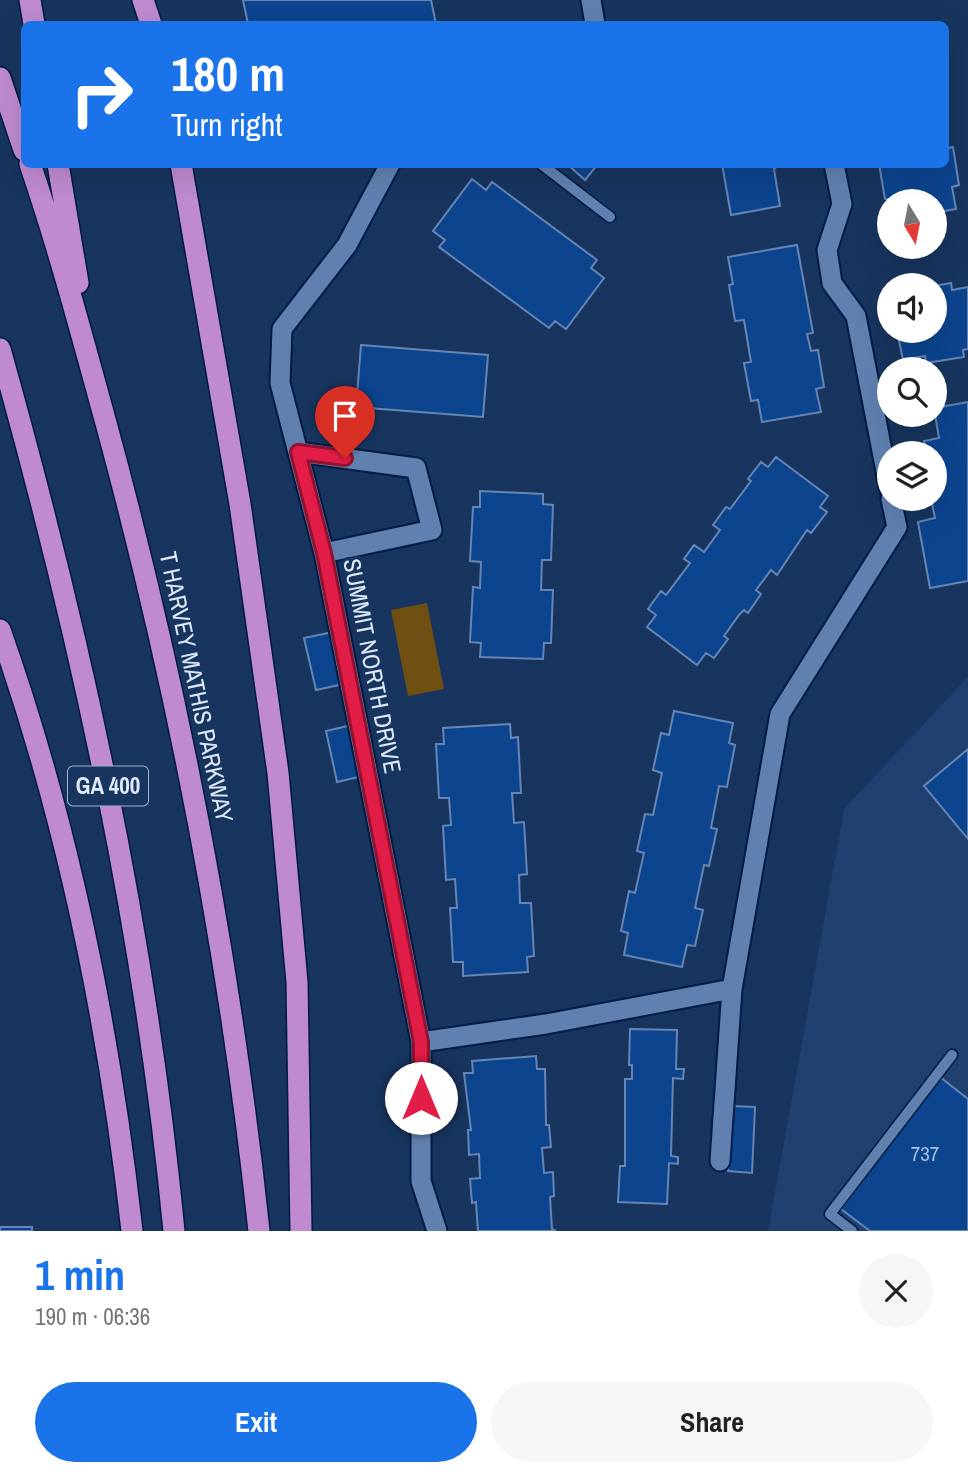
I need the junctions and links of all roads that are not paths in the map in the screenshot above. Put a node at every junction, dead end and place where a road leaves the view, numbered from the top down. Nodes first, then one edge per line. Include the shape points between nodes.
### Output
1 (30, 0) edge
2 (143, 0) edge
3 (591, 0) edge
4 (34, 21) edge
5 (150, 21) edge
6 (594, 21) edge
7 (0, 78) edge
8 (21, 140) edge
9 (31, 168) edge
10 (59, 168) edge
11 (182, 168) edge
12 (388, 168) edge
13 (546, 168) edge
14 (835, 168) edge
15 (610, 217) dead end
16 (0, 349) edge
17 (94, 378) junction
18 (880, 441) edge
19 (298, 452) junction
20 (894, 511) edge
21 (324, 553) junction
22 (0, 630) edge
23 (732, 989) junction
24 (421, 1042) junction
25 (952, 1055) dead end
26 (720, 1161) dead end
27 (132, 1231) edge
28 (174, 1231) edge
29 (259, 1231) edge
30 (301, 1231) edge
31 (437, 1231) edge
32 (852, 1231) edge

1 - 4 highway
2 - 5 highway
3 - 6 street
7 - 8 highway
9 - 17 highway, T HARVEY MATHIS PARKWAY
10 - 17 highway
11 - 30 highway via 240,504 278,773 297,982
12 - 19 street, SUMMIT NORTH DRIVE via 347,245 282,329 280,383
13 - 15 lane
14 - 18 street via 842,204 827,250 832,283 856,316
16 - 28 highway, GA 400 via 56,552 114,819 141,973
17 - 29 highway, T HARVEY MATHIS PARKWAY via 136,529 195,798
19 - 21 street, SUMMIT NORTH DRIVE
19 - 21 street via 416,468 432,530
20 - 23 street via 897,527 780,714
21 - 24 street, SUMMIT NORTH DRIVE
22 - 27 highway via 43,764 89,947
23 - 24 street
23 - 26 street
24 - 31 street, SUMMIT NORTH DRIVE via 421,1181
25 - 32 lane via 830,1214

